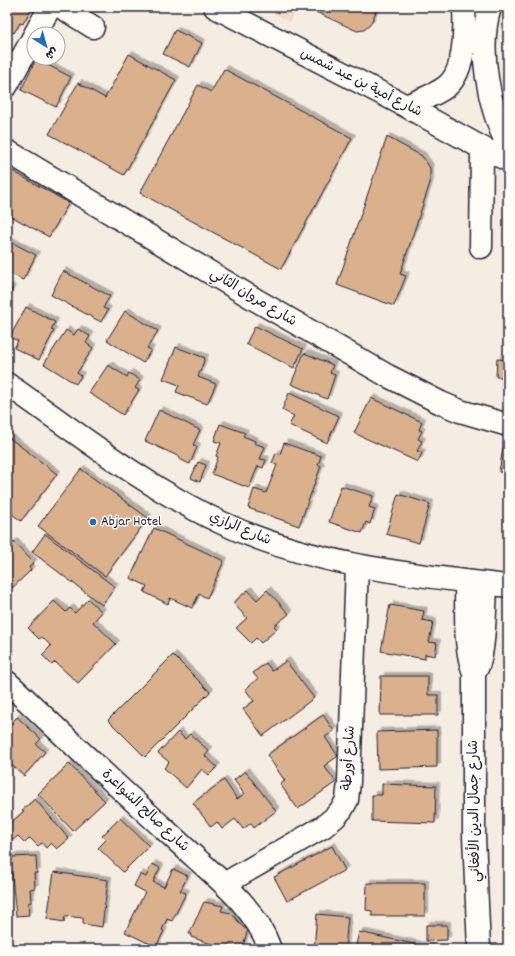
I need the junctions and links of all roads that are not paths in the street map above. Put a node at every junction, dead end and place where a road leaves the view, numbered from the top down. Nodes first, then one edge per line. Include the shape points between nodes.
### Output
1 (50, 7) edge
2 (61, 7) edge
3 (215, 7) edge
4 (464, 7) edge
5 (490, 7) edge
6 (40, 26) edge
7 (93, 27) dead end
8 (26, 51) edge
9 (7, 85) edge
10 (406, 106) junction
11 (508, 146) edge
12 (482, 148) junction
13 (7, 152) edge
14 (508, 160) edge
15 (481, 247) dead end
16 (7, 384) edge
17 (508, 424) edge
18 (357, 566) junction
19 (476, 582) junction
20 (508, 586) edge
21 (7, 682) edge
22 (224, 884) junction
23 (270, 949) edge
24 (479, 949) edge

1 - 6 street
2 - 7 street
3 - 10 street, شارع أمية بن عبد شمس
4 - 10 street via 465,27 460,66 456,76 447,86
5 - 11 street via 485,42 486,75 494,112
8 - 9 street
10 - 12 street, شارع أمية بن عبد شمس
12 - 14 street, شارع أمية بن عبد شمس
12 - 15 street
13 - 17 street, شارع مروان الثاني via 388,376 466,413
16 - 18 street, شارع الرازي via 154,486 220,522 260,539
18 - 19 street, شارع الرازي
18 - 22 street, شارع أورطة via 350,782 347,800 339,813 323,827
19 - 20 street, شارع الرازي
19 - 24 street, شارع جمال الدين الأفغاني via 467,649 474,673 474,836
21 - 22 street, شارع صالح الشواعرة
22 - 23 street, شارع صالح الشواعرة via 248,908 266,937

